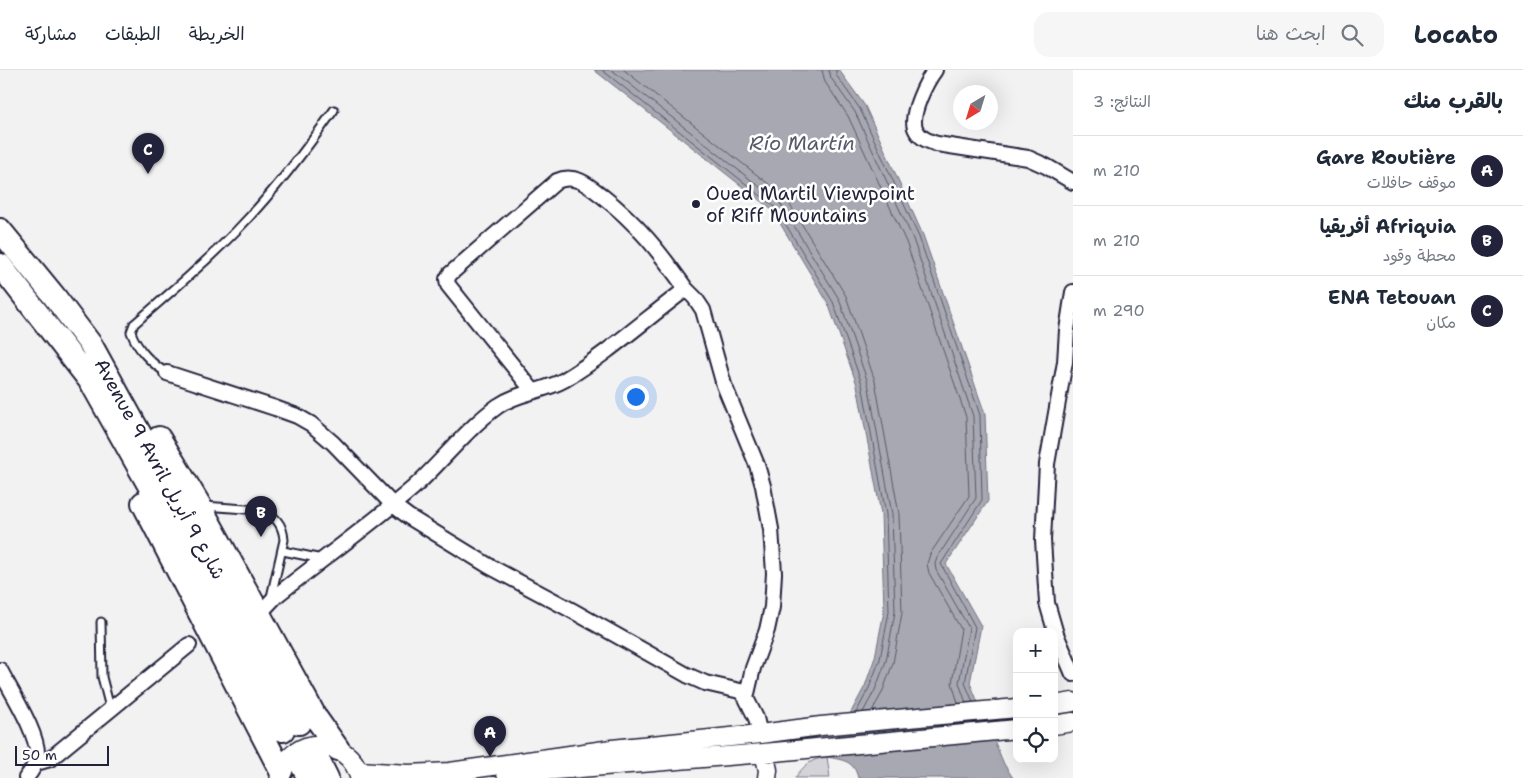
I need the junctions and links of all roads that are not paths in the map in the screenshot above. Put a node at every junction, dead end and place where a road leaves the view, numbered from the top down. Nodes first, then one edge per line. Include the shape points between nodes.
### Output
1 (935, 70) edge
2 (334, 110) dead end
3 (1073, 182) edge
4 (0, 230) edge
5 (0, 265) edge
6 (686, 289) junction
7 (1073, 292) edge
8 (60, 342) junction
9 (91, 345) junction
10 (167, 373) joint
11 (533, 392) junction
12 (393, 505) junction
13 (200, 506) junction
14 (283, 551) junction
15 (322, 559) junction
16 (265, 607) junction
17 (101, 622) dead end
18 (189, 645) dead end
19 (0, 670) edge
20 (1073, 674) edge
21 (746, 698) junction
22 (1073, 702) edge
23 (1058, 704) edge
24 (110, 708) junction
25 (1013, 708) edge
26 (1073, 722) edge
27 (1058, 724) edge
28 (1013, 729) edge
29 (760, 734) junction
30 (338, 749) junction
31 (764, 753) junction
32 (36, 763) junction
33 (291, 771) edge
34 (360, 775) edge
35 (26, 778) edge
36 (327, 778) edge
37 (471, 778) edge
38 (767, 778) edge

1 - 3 street via 922,90 915,120 916,130 927,141 1028,158
2 - 10 lane via 239,229 134,324 133,338 150,360
4 - 9 highway, Avenue 9 Avril شارع 9 أبريل
5 - 8 highway, Avenue 9 Avril شارع 9 أبريل
6 - 11 street via 566,379
6 - 11 street via 657,248 622,211 579,180 557,181 446,279 448,286
6 - 21 street via 703,310 724,385 757,465 771,529 772,607
7 - 20 street via 1065,362 1047,464 1043,540 1047,603
8 - 9 highway, Avenue 9 Avril شارع 9 أبريل via 91,382 248,662 291,726 241,613
8 - 33 highway
9 - 13 highway via 122,381
10 - 12 street via 275,408 311,424
11 - 12 street via 507,400 496,408
12 - 15 street
12 - 21 street via 489,566 678,670 705,683 740,692
13 - 14 lane via 267,512 284,532
13 - 16 highway
14 - 15 lane
14 - 16 lane
15 - 16 street
16 - 30 highway via 316,718
17 - 24 lane via 102,677
18 - 24 street
19 - 32 street via 32,730 37,746
21 - 29 street
22 - 23 street
24 - 32 street via 50,760
25 - 29 street
26 - 27 street
28 - 31 street
29 - 34 street via 612,749 450,772
30 - 33 main road via 324,745 307,747 292,756
30 - 34 main road via 354,762
31 - 37 street
31 - 38 street
32 - 35 street
33 - 36 highway

